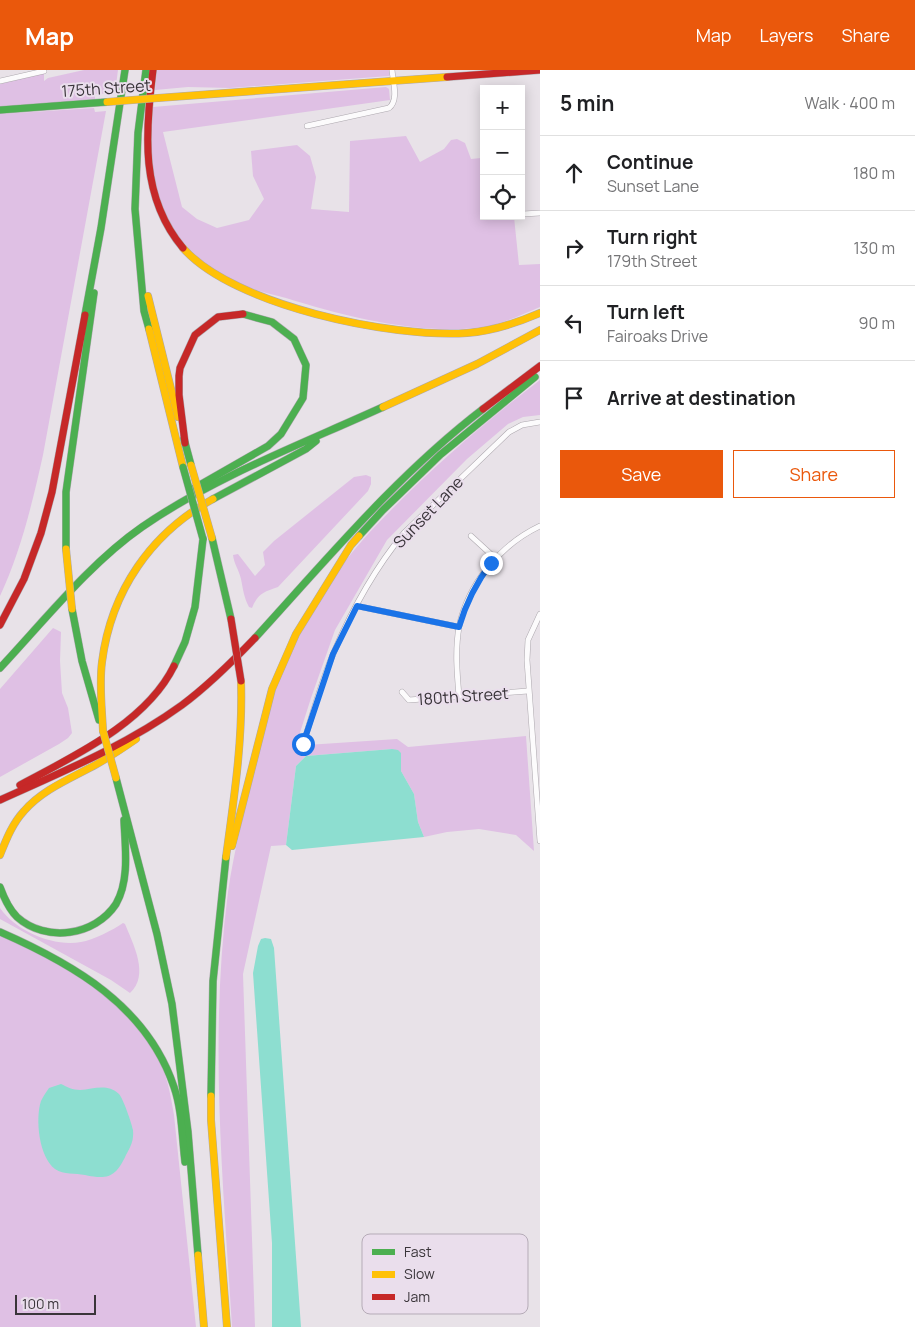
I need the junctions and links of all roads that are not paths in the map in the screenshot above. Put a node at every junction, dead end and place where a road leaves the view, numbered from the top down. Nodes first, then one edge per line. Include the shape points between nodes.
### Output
1 (126, 70) edge
2 (146, 70) edge
3 (153, 70) edge
4 (392, 70) edge
5 (540, 70) edge
6 (44, 71) edge
7 (0, 81) edge
8 (393, 81) junction
9 (0, 110) edge
10 (307, 126) dead end
11 (540, 213) edge
12 (525, 214) edge
13 (100, 228) junction
14 (139, 260) junction
15 (540, 313) edge
16 (540, 330) edge
17 (540, 366) edge
18 (540, 373) edge
19 (540, 422) edge
20 (326, 432) junction
21 (185, 443) junction
22 (146, 525) junction
23 (540, 526) edge
24 (471, 536) dead end
25 (495, 558) junction
26 (357, 606) junction
27 (540, 614) edge
28 (0, 625) edge
29 (459, 627) junction
30 (0, 668) edge
31 (528, 691) junction
32 (402, 692) dead end
33 (459, 696) junction
34 (152, 724) junction
35 (102, 731) junction
36 (303, 744) dead end
37 (0, 798) edge
38 (124, 808) junction
39 (540, 841) edge
40 (0, 855) edge
41 (222, 883) junction
42 (0, 887) edge
43 (0, 932) edge
44 (196, 1230) junction
45 (204, 1327) edge
46 (227, 1327) edge

1 - 13 main road
2 - 14 main road via 136,171
3 - 15 main road via 146,154 154,196 175,238 190,256 214,275 239,288 307,311 398,330 450,334 484,331
4 - 8 street
5 - 8 main road, 175th Street
6 - 7 street
8 - 9 main road, 175th Street, bridge
8 - 10 street via 394,102 389,108
11 - 12 street
13 - 28 main road via 52,492 24,579
13 - 35 main road, bridge via 66,492 66,549 72,609 82,660
14 - 21 main road
14 - 37 main road, bridge via 144,311 202,539 198,593 190,626 180,654 145,706 94,745
16 - 20 main road via 477,364
17 - 34 main road via 415,467 331,554 256,639 204,687
18 - 41 main road via 411,482 346,553 296,634 272,689
19 - 26 street, Sunset Lane via 522,424 509,432 404,532
20 - 22 main road via 209,487
20 - 35 main road via 306,449 187,515 152,547 128,582 113,614 102,662
21 - 22 main road via 179,370 194,337 208,324 236,313 268,318 285,329 301,351 306,374 303,397 293,420 266,449 164,506
21 - 41 main road, bridge via 231,619 240,681 242,714 236,786
22 - 30 main road via 90,571
23 - 25 street via 521,536
24 - 25 street
25 - 29 street via 476,585
26 - 29 street
26 - 36 street, Sunset Lane via 333,654
27 - 31 street via 532,628 527,649
29 - 33 street via 456,659
31 - 33 street, 180th Street
31 - 39 street
32 - 33 street, 180th Street via 409,700
34 - 37 main road via 87,761
34 - 40 main road via 125,748 35,799 8,833
35 - 38 main road, bridge
38 - 42 main road via 126,867 114,906 98,922 68,934 38,930 15,914
38 - 44 main road via 158,934 172,1004
41 - 46 main road via 213,981 211,1120
43 - 44 main road via 67,965 104,990 145,1028 161,1054 174,1087
44 - 45 main road

